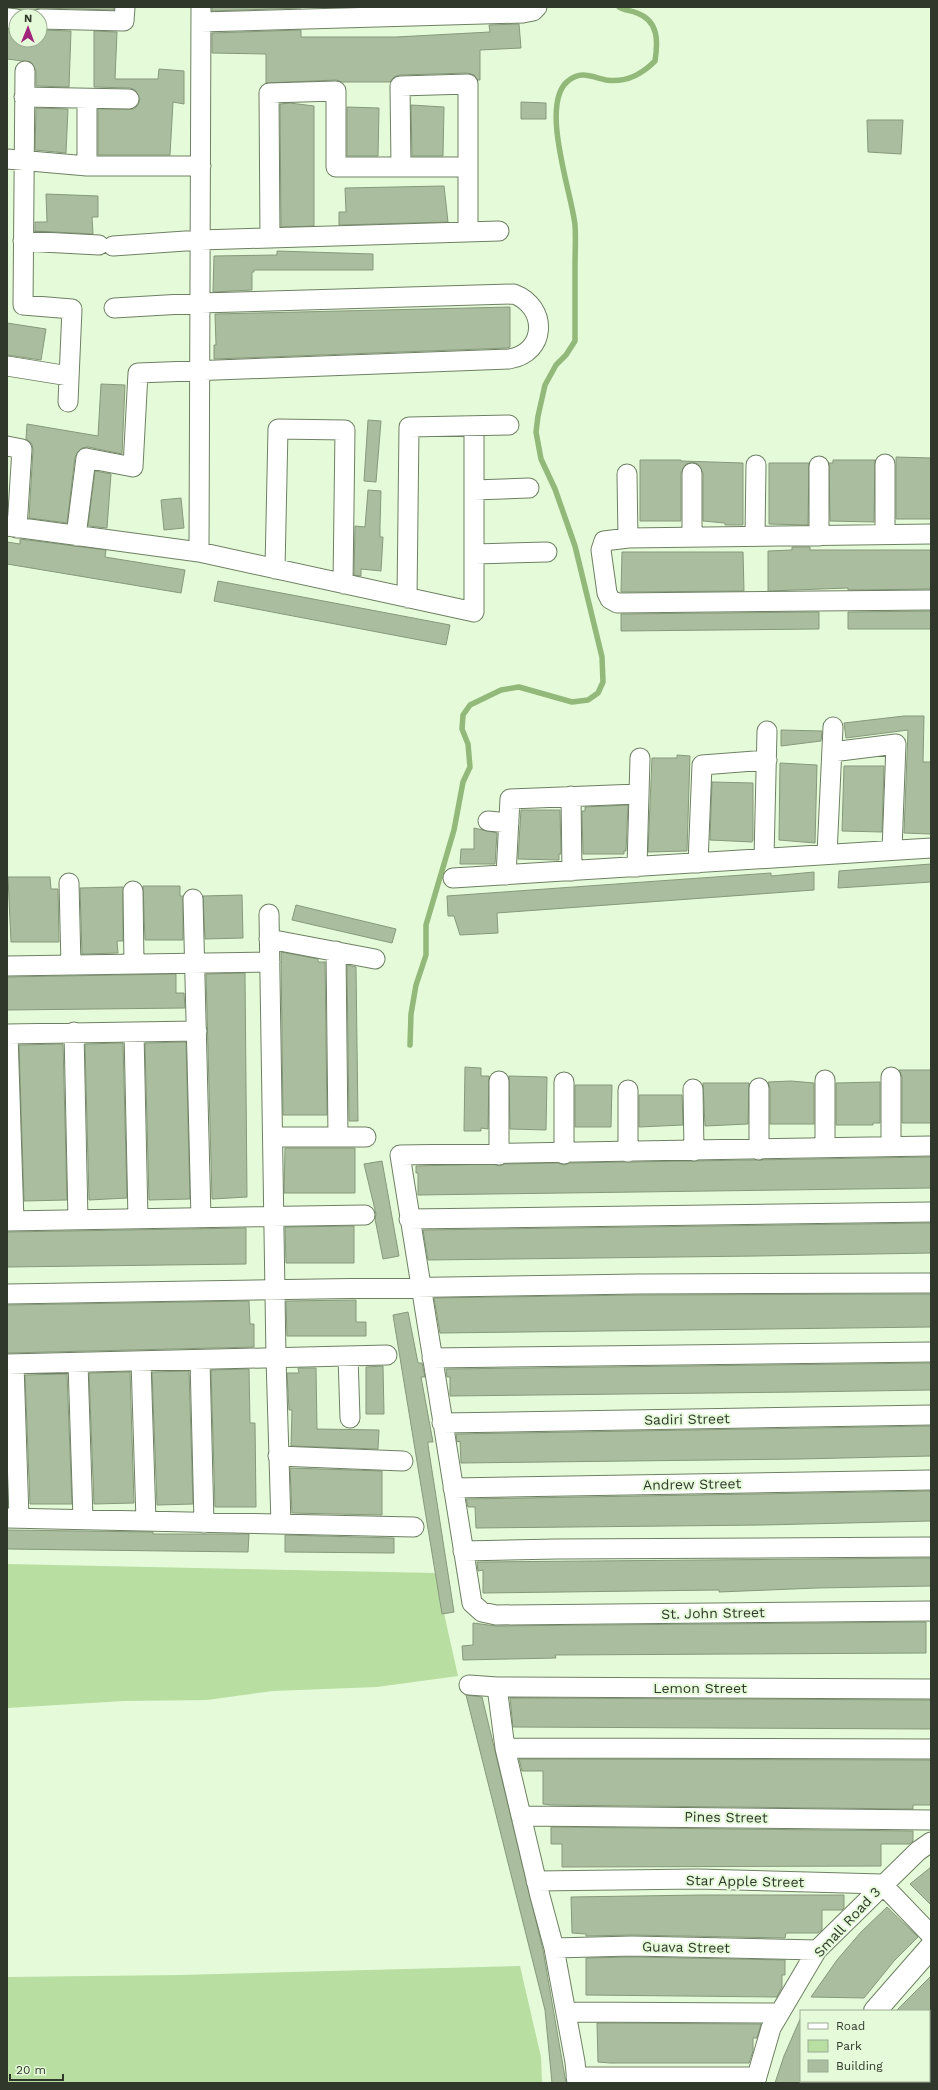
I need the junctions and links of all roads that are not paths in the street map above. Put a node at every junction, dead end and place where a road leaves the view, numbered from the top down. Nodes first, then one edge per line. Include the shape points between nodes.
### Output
1 (125, 7) edge
2 (537, 7) edge
3 (201, 15) edge
4 (48, 19) edge
5 (25, 71) dead end
6 (24, 97) junction
7 (87, 99) junction
8 (129, 99) dead end
9 (15, 160) edge
10 (87, 166) junction
11 (201, 166) junction
12 (401, 166) junction
13 (468, 167) junction
14 (468, 231) junction
15 (500, 231) dead end
16 (270, 238) junction
17 (200, 240) junction
18 (23, 241) junction
19 (200, 303) junction
20 (114, 308) dead end
21 (7, 366) edge
22 (200, 371) junction
23 (69, 376) junction
24 (68, 402) dead end
25 (510, 425) dead end
26 (474, 426) junction
27 (7, 446) edge
28 (885, 464) dead end
29 (756, 465) dead end
30 (819, 466) dead end
31 (627, 474) dead end
32 (692, 474) dead end
33 (529, 488) dead end
34 (474, 490) junction
35 (12, 527) edge
36 (931, 534) edge
37 (886, 535) junction
38 (76, 536) junction
39 (756, 536) junction
40 (819, 536) junction
41 (692, 537) junction
42 (628, 538) junction
43 (199, 552) junction
44 (547, 552) dead end
45 (475, 554) junction
46 (275, 569) junction
47 (343, 584) junction
48 (407, 598) junction
49 (931, 600) edge
50 (833, 727) dead end
51 (768, 731) dead end
52 (832, 752) junction
53 (640, 758) dead end
54 (767, 760) junction
55 (638, 794) junction
56 (571, 796) junction
57 (488, 821) dead end
58 (509, 823) junction
59 (931, 848) edge
60 (892, 850) junction
61 (828, 854) junction
62 (764, 858) junction
63 (698, 863) junction
64 (637, 867) junction
65 (572, 871) junction
66 (506, 875) junction
67 (453, 878) dead end
68 (69, 883) dead end
69 (133, 891) dead end
70 (193, 899) dead end
71 (269, 914) dead end
72 (269, 938) junction
73 (336, 951) junction
74 (375, 959) dead end
75 (270, 962) junction
76 (195, 963) junction
77 (134, 964) junction
78 (71, 965) junction
79 (7, 966) edge
80 (196, 1031) junction
81 (74, 1032) junction
82 (134, 1032) junction
83 (7, 1034) edge
84 (891, 1077) dead end
85 (825, 1080) dead end
86 (499, 1081) dead end
87 (564, 1082) dead end
88 (759, 1088) dead end
89 (693, 1089) dead end
90 (628, 1090) dead end
91 (273, 1137) junction
92 (338, 1137) junction
93 (366, 1137) dead end
94 (931, 1146) edge
95 (891, 1147) junction
96 (825, 1148) junction
97 (759, 1150) junction
98 (694, 1151) junction
99 (628, 1152) junction
100 (564, 1154) junction
101 (499, 1155) junction
102 (931, 1212) edge
103 (365, 1215) dead end
104 (274, 1216) junction
105 (201, 1218) junction
106 (138, 1219) junction
107 (409, 1219) junction
108 (78, 1220) junction
109 (11, 1221) edge
110 (931, 1283) edge
111 (420, 1288) junction
112 (275, 1290) junction
113 (7, 1294) edge
114 (931, 1352) edge
115 (387, 1355) dead end
116 (348, 1356) junction
117 (276, 1358) junction
118 (432, 1358) junction
119 (200, 1360) junction
120 (142, 1361) junction
121 (78, 1363) junction
122 (10, 1364) edge
123 (931, 1415) edge
124 (350, 1418) dead end
125 (442, 1423) junction
126 (278, 1456) junction
127 (402, 1461) dead end
128 (931, 1480) edge
129 (453, 1488) junction
130 (13, 1518) edge
131 (83, 1519) junction
132 (146, 1521) junction
133 (204, 1523) junction
134 (281, 1524) junction
135 (414, 1527) dead end
136 (931, 1547) edge
137 (463, 1552) junction
138 (931, 1611) edge
139 (469, 1685) dead end
140 (497, 1687) junction
141 (931, 1689) edge
142 (505, 1748) junction
143 (931, 1749) edge
144 (521, 1816) junction
145 (931, 1820) edge
146 (931, 1842) edge
147 (536, 1881) junction
148 (882, 1884) junction
149 (931, 1935) edge
150 (931, 1947) edge
151 (554, 1948) junction
152 (817, 1950) junction
153 (876, 2010) edge
154 (566, 2012) junction
155 (778, 2013) junction
156 (577, 2080) edge
157 (756, 2080) edge

1 - 4 street via 124,21
2 - 3 street via 533,11 523,13
3 - 11 street
5 - 6 street
6 - 7 street
6 - 9 street
7 - 8 street
7 - 10 street
9 - 10 street
9 - 18 street
10 - 11 street
11 - 17 street
12 - 13 street
12 - 13 street via 400,86 468,84
12 - 16 street via 336,167 336,91 269,93
13 - 14 street
14 - 15 street
14 - 16 street
16 - 17 street
17 - 18 street via 106,245
17 - 19 street
18 - 23 street via 23,305 72,309
19 - 20 street
19 - 22 street
19 - 22 street via 514,294 530,303 538,321 538,330 530,351 520,358 509,360
21 - 23 street
22 - 38 street via 138,373 133,467 86,458
22 - 43 street
23 - 24 street
25 - 26 street
26 - 34 street
26 - 48 street via 409,427
27 - 35 street via 22,449
28 - 37 street
29 - 39 street
30 - 40 street
31 - 42 street
32 - 41 street
33 - 34 street
34 - 45 street
35 - 38 street
36 - 37 street
37 - 40 street
38 - 43 street
39 - 40 street
39 - 41 street
41 - 42 street
42 - 49 street via 610,539 602,544 607,593 610,599 617,602
43 - 46 street
44 - 45 street
45 - 48 street via 474,612
46 - 47 street
46 - 47 street via 278,429 345,430
47 - 48 street
50 - 52 street
51 - 54 street
52 - 60 street via 896,744
52 - 61 street
53 - 55 street
54 - 62 street
54 - 63 street via 702,765
55 - 56 street
55 - 64 street
56 - 58 street via 510,799
56 - 65 street
57 - 58 street
58 - 66 street
59 - 60 street
60 - 61 street
61 - 62 street
62 - 63 street
63 - 64 street
64 - 65 street
65 - 66 street
66 - 67 street
68 - 78 street
69 - 77 street
70 - 76 street
71 - 72 street
72 - 73 street
72 - 75 street
73 - 74 street
73 - 92 street
75 - 76 street
75 - 91 street
76 - 77 street
76 - 80 street
77 - 78 street
78 - 79 street
80 - 82 street
80 - 105 street
81 - 82 street
81 - 83 street
81 - 108 street
82 - 106 street
83 - 109 street
84 - 95 street
85 - 96 street
86 - 101 street
87 - 100 street
88 - 97 street
89 - 98 street
90 - 99 street
91 - 92 street
91 - 104 street
92 - 93 street
94 - 95 street
95 - 96 street
96 - 97 street
97 - 98 street
98 - 99 street
99 - 100 street
100 - 101 street
101 - 107 street via 400,1155
102 - 107 street
103 - 104 street
104 - 105 street
104 - 112 street
105 - 106 street
106 - 108 street
107 - 111 street
108 - 109 street
110 - 111 street
111 - 112 street
111 - 118 street
112 - 113 street
112 - 117 street
114 - 118 street
115 - 116 street
116 - 117 street
116 - 124 street
117 - 119 street
117 - 126 street
118 - 125 street
119 - 120 street
119 - 133 street
120 - 121 street
120 - 132 street
121 - 122 street
121 - 131 street
122 - 130 street
123 - 125 street, Sadiri Street
125 - 129 street
126 - 127 street
126 - 134 street
128 - 129 street, Andrew Street
129 - 137 street
130 - 131 street
131 - 132 street
132 - 133 street
133 - 134 street
134 - 135 street
136 - 137 street via 556,1549
137 - 138 street, St. John Street via 472,1603 482,1612 496,1615
139 - 140 street, Lemon Street
140 - 141 street, Lemon Street
140 - 142 street
142 - 143 street
142 - 144 street
144 - 145 street, Pines Street
144 - 147 street
146 - 148 street, Small Road 3
147 - 148 street, Star Apple Street via 698,1879
147 - 151 street
148 - 149 street
148 - 152 street, Small Road 3
150 - 153 street
151 - 152 street, Guava Street via 632,1946
151 - 154 street
152 - 155 street, Small Road 3
154 - 155 street
154 - 156 street
155 - 157 street, Small Road 3
156 - 157 street

